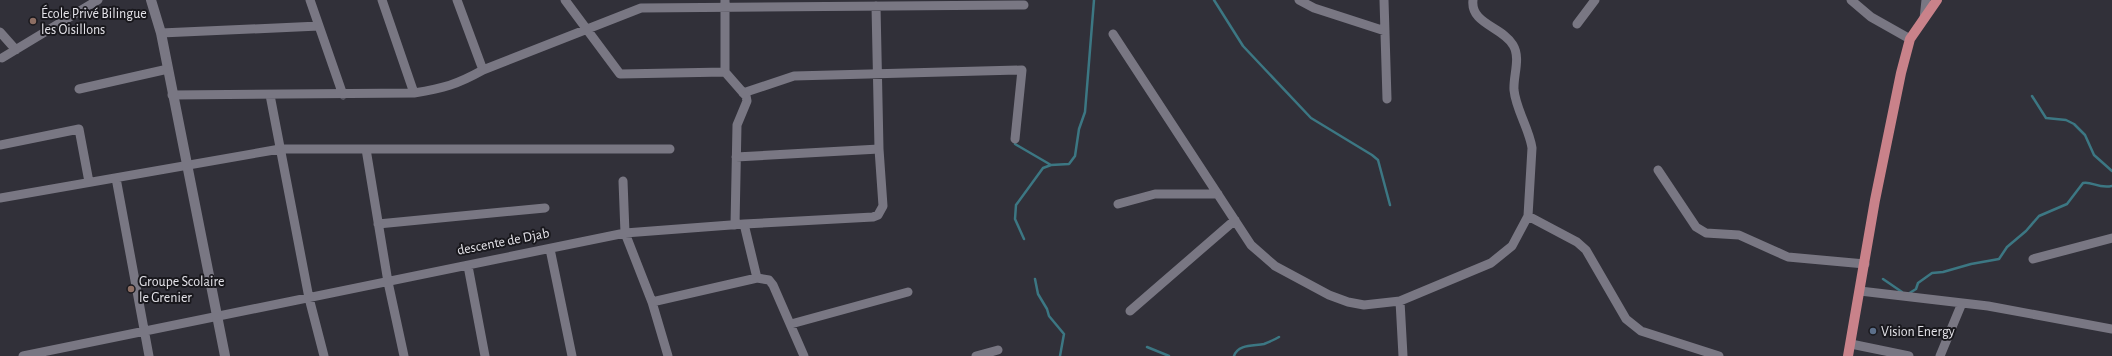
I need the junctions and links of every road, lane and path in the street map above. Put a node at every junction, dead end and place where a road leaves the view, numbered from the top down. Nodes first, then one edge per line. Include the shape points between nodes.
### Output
1 (98, 0) edge
2 (151, 0) edge
3 (310, 0) edge
4 (382, 0) edge
5 (457, 0) edge
6 (565, 0) edge
7 (1299, 0) edge
8 (1384, 0) edge
9 (1473, 0) edge
10 (1595, 0) edge
11 (1851, 0) edge
12 (1926, 0) edge
13 (1937, 0) edge
14 (725, 3) edge
15 (1024, 5) dead end
16 (876, 6) junction
17 (1924, 19) junction
18 (1577, 24) dead end
19 (319, 26) junction
20 (588, 29) junction
21 (1385, 31) junction
22 (0, 32) edge
23 (161, 33) junction
24 (1113, 34) dead end
25 (1910, 39) junction
26 (16, 50) junction
27 (2, 58) dead end
28 (168, 69) junction
29 (482, 70) junction
30 (725, 72) junction
31 (877, 73) junction
32 (79, 89) dead end
33 (414, 93) junction
34 (743, 93) junction
35 (343, 94) junction
36 (172, 95) junction
37 (270, 95) junction
38 (1387, 99) dead end
39 (1015, 139) dead end
40 (0, 146) edge
41 (280, 149) junction
42 (366, 149) junction
43 (670, 149) dead end
44 (879, 149) junction
45 (736, 157) junction
46 (186, 165) junction
47 (1658, 170) dead end
48 (116, 178) junction
49 (623, 181) dead end
50 (89, 182) junction
51 (1218, 194) junction
52 (0, 198) edge
53 (1118, 204) dead end
54 (546, 208) dead end
55 (1528, 216) junction
56 (1235, 220) junction
57 (378, 224) junction
58 (739, 225) junction
59 (625, 233) junction
60 (2112, 238) edge
61 (550, 249) junction
62 (2033, 259) dead end
63 (1865, 264) junction
64 (468, 266) junction
65 (757, 278) junction
66 (387, 280) junction
67 (1860, 291) junction
68 (908, 292) dead end
69 (309, 298) junction
70 (1400, 301) junction
71 (652, 302) junction
72 (1962, 303) junction
73 (1130, 311) dead end
74 (217, 316) junction
75 (791, 324) junction
76 (2112, 329) edge
77 (145, 331) junction
78 (1851, 344) junction
79 (998, 350) dead end
80 (23, 356) edge
81 (149, 356) edge
82 (225, 356) edge
83 (324, 356) edge
84 (404, 356) edge
85 (486, 356) edge
86 (572, 356) edge
87 (668, 356) edge
88 (804, 356) edge
89 (976, 356) edge
90 (1403, 356) edge
91 (1719, 356) edge
92 (1848, 356) edge
93 (1909, 356) edge
94 (1940, 356) edge

1 - 26 street
2 - 23 main road
3 - 19 street
4 - 33 street
5 - 29 street
6 - 20 street
7 - 21 street via 1314,8
8 - 21 street
9 - 55 street via 1472,9 1477,16 1508,38 1517,55 1514,88 1531,137 1532,148
10 - 18 street
11 - 25 street via 1871,17
12 - 17 street
13 - 17 main road
14 - 16 street
14 - 20 street via 641,8
14 - 30 street
15 - 16 street
16 - 31 street
17 - 25 main road
19 - 23 street
19 - 35 street
20 - 29 street
20 - 30 street via 620,74
21 - 38 street
22 - 26 street
23 - 28 main road
24 - 51 street
25 - 63 main road via 1875,200
26 - 27 street
28 - 32 street
28 - 36 main road
29 - 33 street via 459,84
30 - 34 street
31 - 34 street via 794,76
31 - 39 street via 1022,70
31 - 44 street
33 - 35 street
34 - 45 street via 747,102 738,119
35 - 37 street
36 - 37 street
36 - 46 main road
37 - 41 street
40 - 50 street via 79,129
41 - 42 street
41 - 46 street
41 - 69 street
42 - 43 street
42 - 57 street
44 - 45 street
44 - 58 street via 883,206 878,215
45 - 58 street
46 - 48 street
46 - 74 main road
47 - 63 street via 1701,231 1739,235 1788,257
48 - 50 street
48 - 77 street
49 - 59 street
50 - 52 street
51 - 53 street via 1155,194
51 - 56 street
54 - 57 street
55 - 70 street via 1512,246 1491,263
55 - 91 street via 1577,242 1586,250 1632,326
56 - 70 street via 1251,245 1262,256 1275,266 1329,295 1364,305
56 - 73 street
57 - 66 street
58 - 59 street
58 - 65 street
59 - 61 street
59 - 66 street, descente de Djab via 515,252
59 - 71 street
60 - 62 street
61 - 64 street
61 - 86 street
63 - 67 main road
64 - 66 street
64 - 85 street
65 - 71 street
65 - 75 street via 769,280 773,285
66 - 69 street
66 - 84 street
67 - 72 street
67 - 78 main road
68 - 75 street
69 - 74 street
69 - 83 street
70 - 90 street
71 - 87 street
72 - 76 street
72 - 94 street
74 - 77 street
74 - 82 main road
75 - 88 street
77 - 80 street
77 - 81 street
78 - 92 main road
78 - 93 street
79 - 89 street

